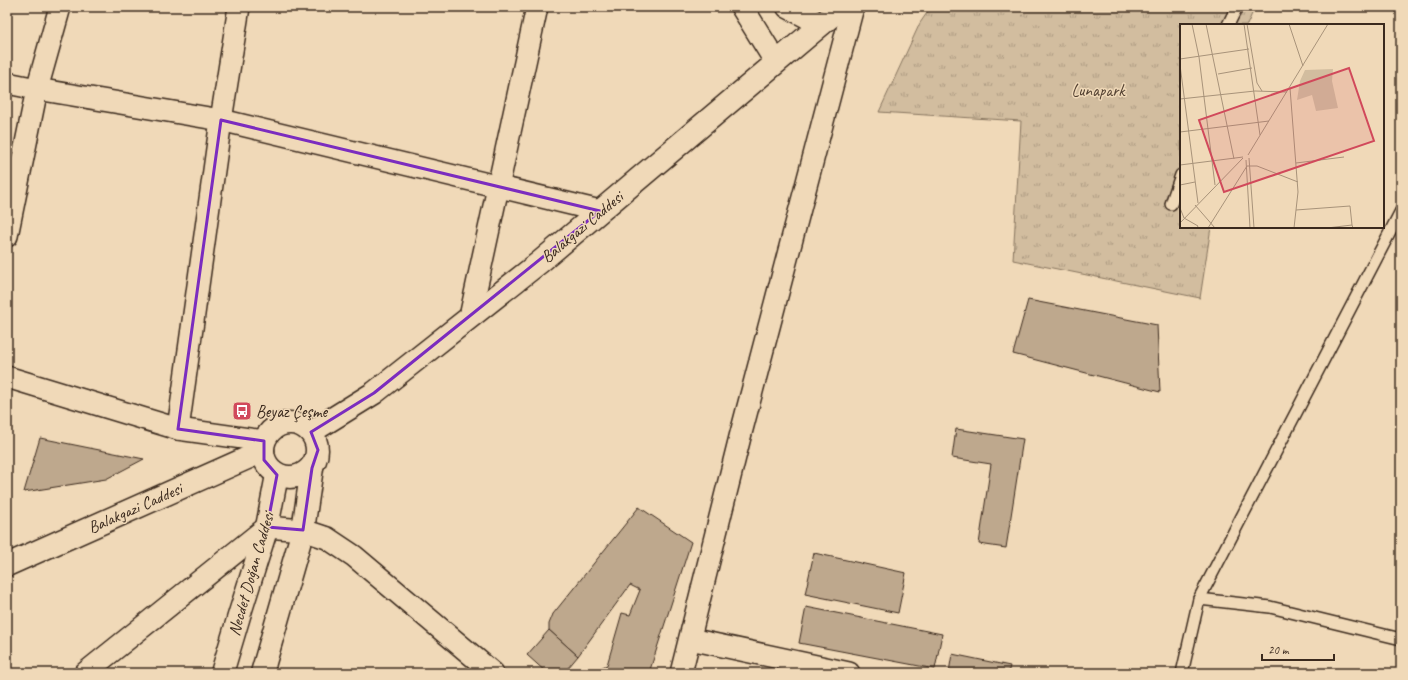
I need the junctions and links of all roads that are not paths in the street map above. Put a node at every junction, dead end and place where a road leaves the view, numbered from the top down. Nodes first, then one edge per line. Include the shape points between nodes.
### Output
1 (60, 7) edge
2 (239, 7) edge
3 (537, 7) edge
4 (742, 7) edge
5 (788, 7) edge
6 (842, 7) edge
7 (853, 7) edge
8 (1237, 7) edge
9 (821, 24) junction
10 (1228, 24) edge
11 (776, 62) junction
12 (7, 83) edge
13 (37, 89) junction
14 (221, 120) junction
15 (1180, 178) edge
16 (498, 186) junction
17 (1170, 204) dead end
18 (600, 211) junction
19 (1401, 211) edge
20 (7, 236) edge
21 (470, 317) junction
22 (7, 377) edge
23 (178, 429) junction
24 (311, 432) junction
25 (263, 446) junction
26 (312, 468) junction
27 (277, 474) junction
28 (267, 527) junction
29 (303, 530) junction
30 (7, 565) edge
31 (1199, 599) junction
32 (690, 639) junction
33 (1401, 639) edge
34 (85, 673) edge
35 (222, 673) edge
36 (262, 673) edge
37 (493, 673) edge
38 (681, 673) edge
39 (849, 673) edge
40 (1182, 673) edge

1 - 13 street
2 - 14 street
3 - 16 street
4 - 11 main road
5 - 9 main road
6 - 9 main road, Balakgazi Caddesi
7 - 32 street via 740,437
8 - 10 lane
9 - 11 main road, Balakgazi Caddesi
11 - 18 main road, Balakgazi Caddesi
12 - 13 street
13 - 14 street
13 - 20 street
14 - 16 street
14 - 23 street
15 - 17 lane
16 - 18 street
16 - 21 street
18 - 21 main road, Balakgazi Caddesi
19 - 31 lane
21 - 24 main road, Balakgazi Caddesi via 374,393
22 - 23 street
23 - 25 street
24 - 25 main road via 304,426 285,423 269,433
24 - 26 main road via 318,450
25 - 27 main road via 264,460
25 - 30 main road, Balakgazi Caddesi
26 - 27 main road via 296,478 286,478
26 - 29 main road
27 - 28 main road, Necdet Doğan Caddesi
28 - 29 street
28 - 34 street
28 - 35 main road, Necdet Doğan Caddesi
29 - 36 main road
29 - 37 street via 327,538 354,556
31 - 33 lane via 1270,607
31 - 40 lane
32 - 38 street
32 - 39 street

